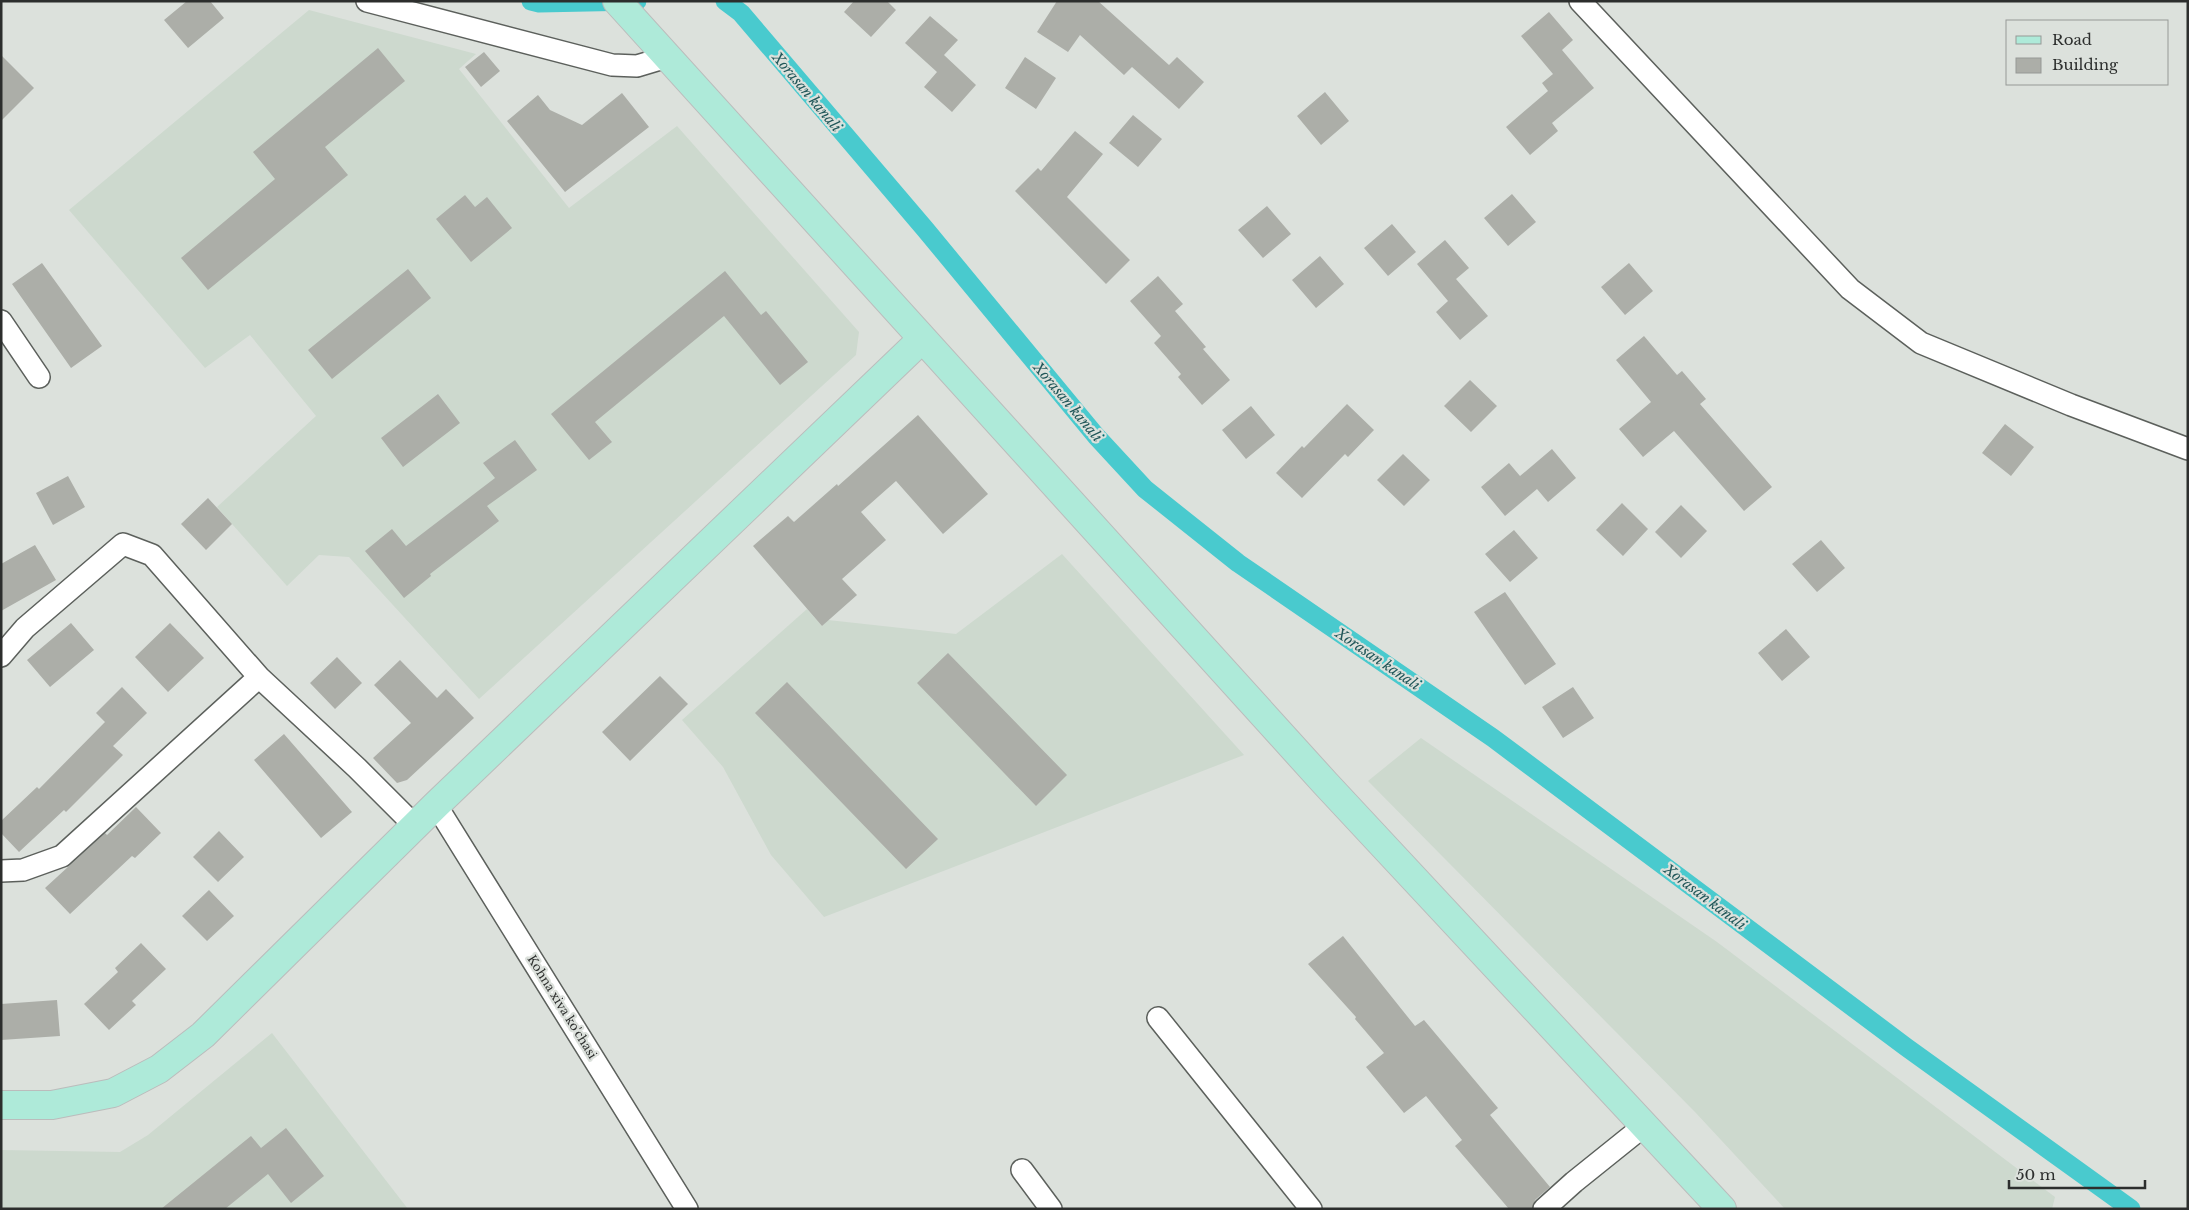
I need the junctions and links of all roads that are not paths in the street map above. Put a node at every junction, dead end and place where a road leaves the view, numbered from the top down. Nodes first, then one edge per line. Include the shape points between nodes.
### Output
1 (368, 1) edge
2 (616, 1) edge
3 (1580, 1) edge
4 (668, 57) junction
5 (1, 321) edge
6 (922, 339) junction
7 (39, 377) dead end
8 (2188, 449) edge
9 (1, 656) edge
10 (259, 677) junction
11 (436, 805) junction
12 (415, 826) junction
13 (1, 872) edge
14 (1158, 1018) dead end
15 (1, 1105) edge
16 (1646, 1125) junction
17 (1022, 1170) dead end
18 (687, 1209) edge
19 (1051, 1209) edge
20 (1311, 1209) edge
21 (1544, 1209) edge
22 (1722, 1209) edge

1 - 4 street via 612,65 637,66
2 - 4 main road
3 - 8 street via 1850,289 1921,343
4 - 6 main road
5 - 7 street
6 - 11 main road
6 - 16 main road via 1325,784
9 - 10 street via 25,628 123,544 152,555
10 - 12 street
10 - 13 street via 62,856 23,870
11 - 12 main road
11 - 18 street, Kohna xiva ko'chasi
12 - 15 main road via 203,1035 159,1069 113,1093 52,1105
14 - 20 street
16 - 21 street
16 - 22 main road
17 - 19 street

